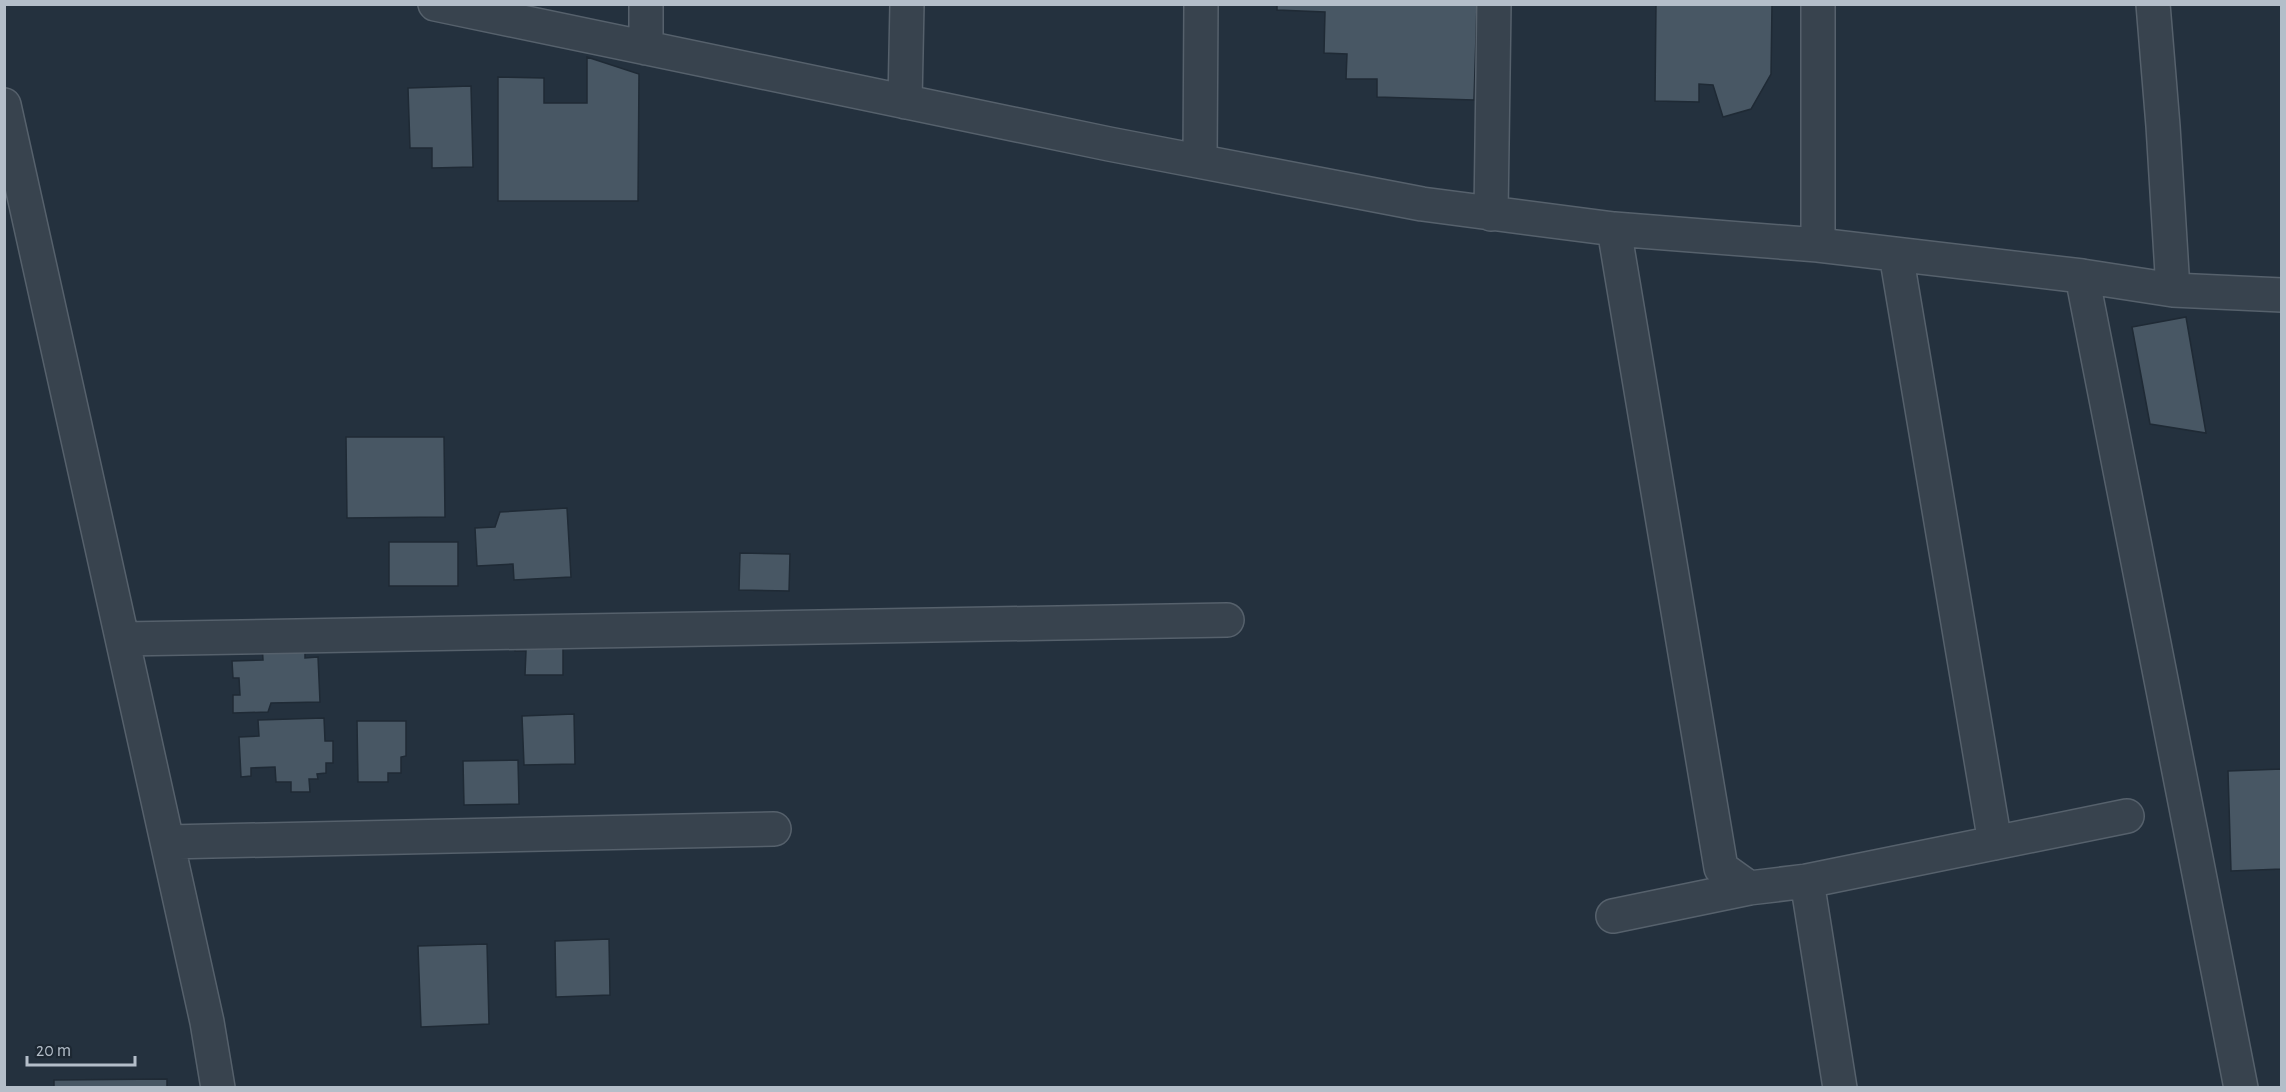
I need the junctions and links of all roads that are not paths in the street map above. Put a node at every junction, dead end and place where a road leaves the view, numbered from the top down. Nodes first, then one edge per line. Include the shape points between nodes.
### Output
1 (435, 4) edge
2 (646, 4) edge
3 (907, 4) edge
4 (1201, 4) edge
5 (1494, 4) edge
6 (1818, 4) edge
7 (2153, 4) edge
8 (646, 48) junction
9 (905, 102) junction
10 (4, 105) edge
11 (1200, 162) junction
12 (1491, 214) junction
13 (1614, 229) junction
14 (1818, 245) junction
15 (1896, 254) junction
16 (2082, 276) junction
17 (2172, 290) junction
18 (2282, 295) edge
19 (1227, 620) dead end
20 (123, 639) junction
21 (2127, 816) dead end
22 (774, 829) dead end
23 (168, 842) junction
24 (1995, 843) junction
25 (1807, 881) junction
26 (1749, 888) junction
27 (1613, 916) dead end
28 (218, 1088) edge
29 (1840, 1088) edge
30 (2241, 1088) edge

1 - 8 street
2 - 8 street
3 - 9 street
4 - 11 street
5 - 12 street
6 - 14 street
7 - 17 street
8 - 9 street
9 - 11 street
10 - 20 street
11 - 12 street
12 - 13 street
13 - 14 street
13 - 26 street via 1721,868
14 - 15 street
15 - 16 street
15 - 24 street
16 - 17 street
16 - 30 street
17 - 18 street
19 - 20 street
20 - 23 street
21 - 24 street
22 - 23 street
23 - 28 street
24 - 25 street
25 - 26 street
25 - 29 street
26 - 27 street

